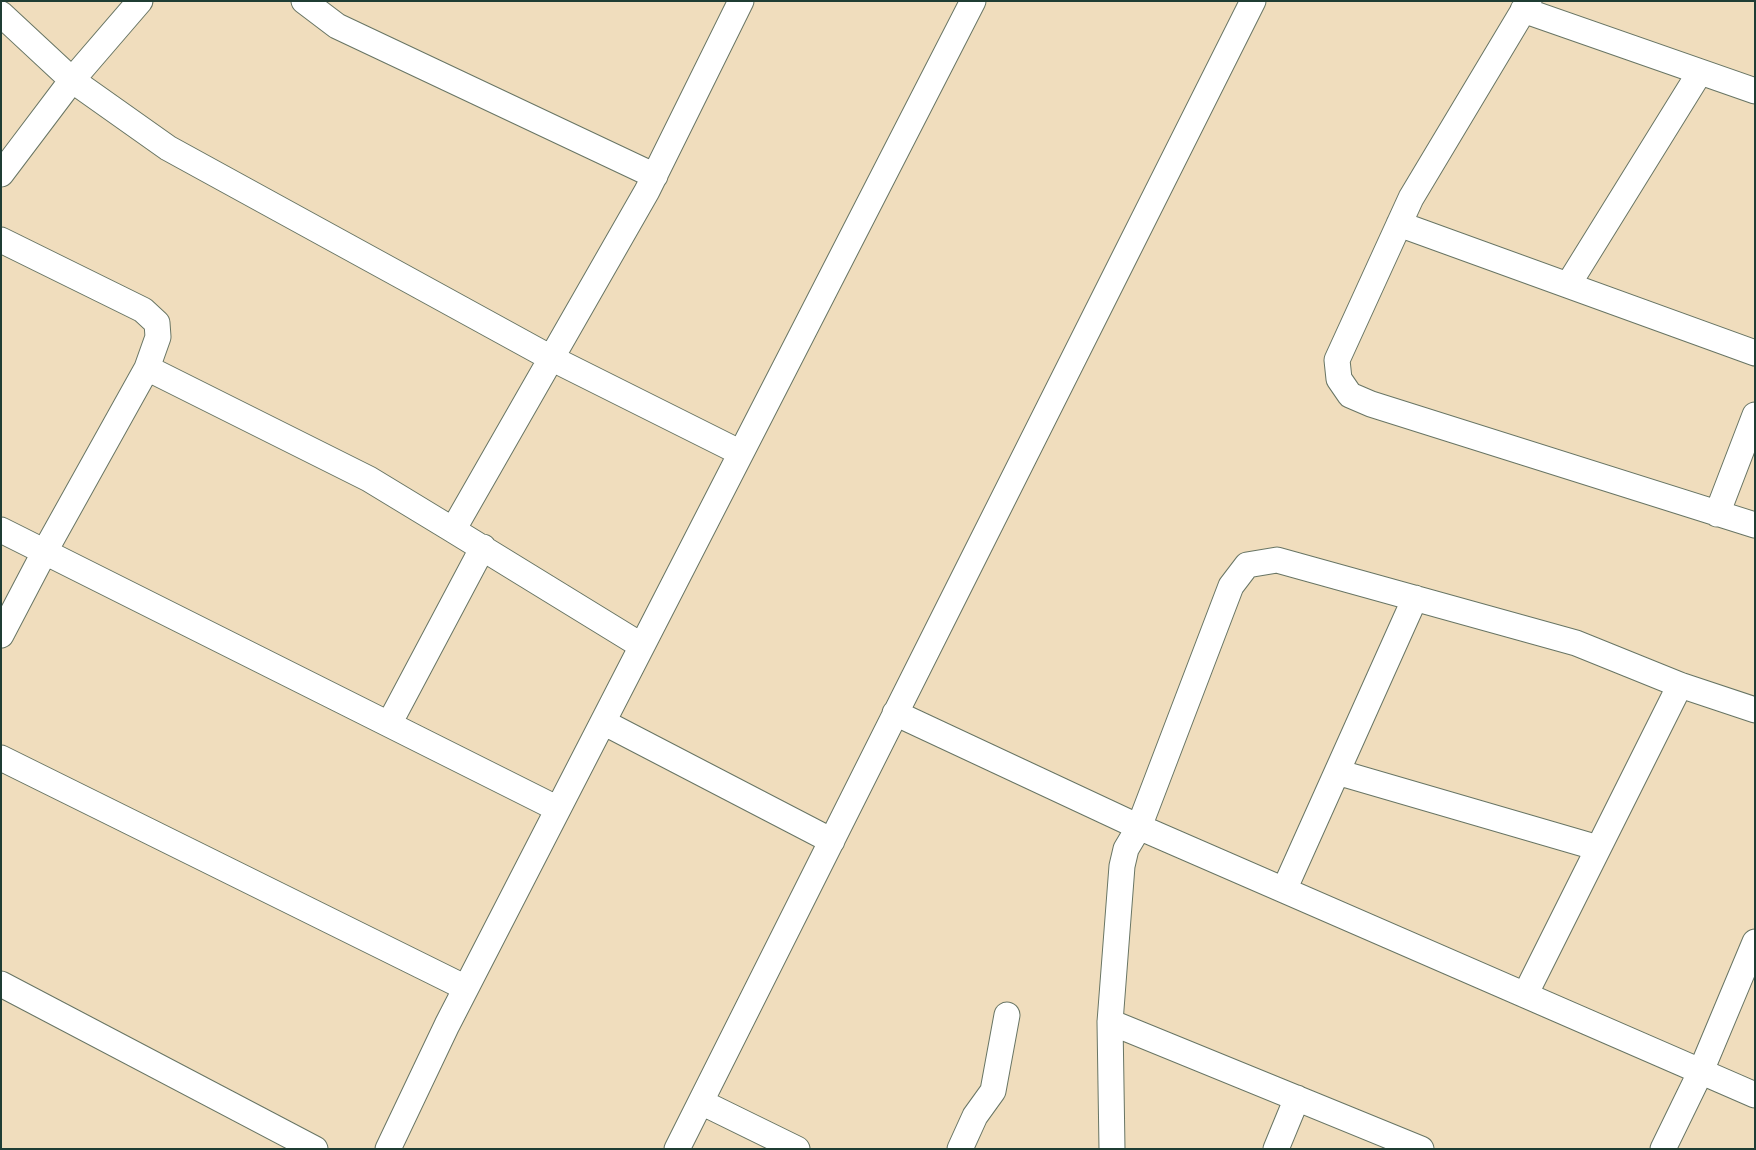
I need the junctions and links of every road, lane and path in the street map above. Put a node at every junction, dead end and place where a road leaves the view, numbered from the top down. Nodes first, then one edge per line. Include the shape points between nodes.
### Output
1 (140, 1) edge
2 (304, 1) edge
3 (741, 1) edge
4 (973, 1) edge
5 (1253, 1) edge
6 (1526, 6) edge
7 (1, 14) edge
8 (1700, 72) junction
9 (72, 80) junction
10 (1755, 91) edge
11 (1, 174) edge
12 (655, 176) junction
13 (1399, 224) junction
14 (1, 240) edge
15 (1568, 285) junction
16 (1755, 353) edge
17 (551, 358) junction
18 (147, 368) junction
19 (1755, 416) edge
20 (742, 453) junction
21 (1717, 514) junction
22 (1755, 525) edge
23 (1, 530) edge
24 (453, 530) junction
25 (483, 548) junction
26 (45, 552) junction
27 (1415, 598) junction
28 (1, 635) edge
29 (642, 646) junction
30 (1680, 685) junction
31 (1755, 710) edge
32 (895, 713) junction
33 (603, 722) junction
34 (389, 724) junction
35 (1, 758) edge
36 (1337, 772) junction
37 (558, 809) junction
38 (1139, 827) junction
39 (832, 840) junction
40 (1598, 848) junction
41 (1284, 890) junction
42 (1755, 942) edge
43 (1, 984) edge
44 (466, 988) junction
45 (1525, 995) junction
46 (1007, 1015) dead end
47 (1110, 1022) junction
48 (1701, 1071) junction
49 (1755, 1095) edge
50 (1297, 1098) junction
51 (701, 1102) junction
52 (315, 1149) edge
53 (388, 1149) edge
54 (677, 1149) edge
55 (798, 1149) edge
56 (960, 1149) edge
57 (1112, 1149) edge
58 (1276, 1149) edge
59 (1420, 1149) edge
60 (1664, 1149) edge

1 - 9 street
2 - 12 street via 337,26
3 - 12 street
4 - 20 street
5 - 32 street
6 - 8 street
6 - 13 street
7 - 9 street
8 - 10 street
8 - 15 street
9 - 11 street
9 - 17 street via 168,148
12 - 17 street
13 - 15 street
13 - 21 street via 1337,360 1339,379 1350,395
14 - 18 street via 143,310 156,323 158,337
15 - 16 street
17 - 20 street
17 - 24 street
18 - 24 street via 370,479
18 - 26 street
19 - 21 street
20 - 29 street
21 - 22 street
23 - 26 street
24 - 25 street
25 - 29 street
25 - 34 street
26 - 28 street
26 - 34 street
27 - 30 street via 1576,643
27 - 36 street
27 - 38 street via 1276,560 1247,565 1230,586
29 - 33 street
30 - 31 street
30 - 40 street
32 - 38 street
32 - 39 street
33 - 37 street
33 - 39 street
34 - 37 street
35 - 44 street
36 - 40 street
36 - 41 street
37 - 44 street
38 - 41 street
38 - 47 street via 1126,849 1122,866
39 - 51 street
40 - 45 street
41 - 45 street
42 - 48 street
43 - 52 street
44 - 53 street
45 - 48 street
46 - 56 street via 993,1091 975,1116
47 - 50 street
47 - 57 street
48 - 49 street
48 - 60 street
50 - 58 street
50 - 59 street
51 - 54 street
51 - 55 street

